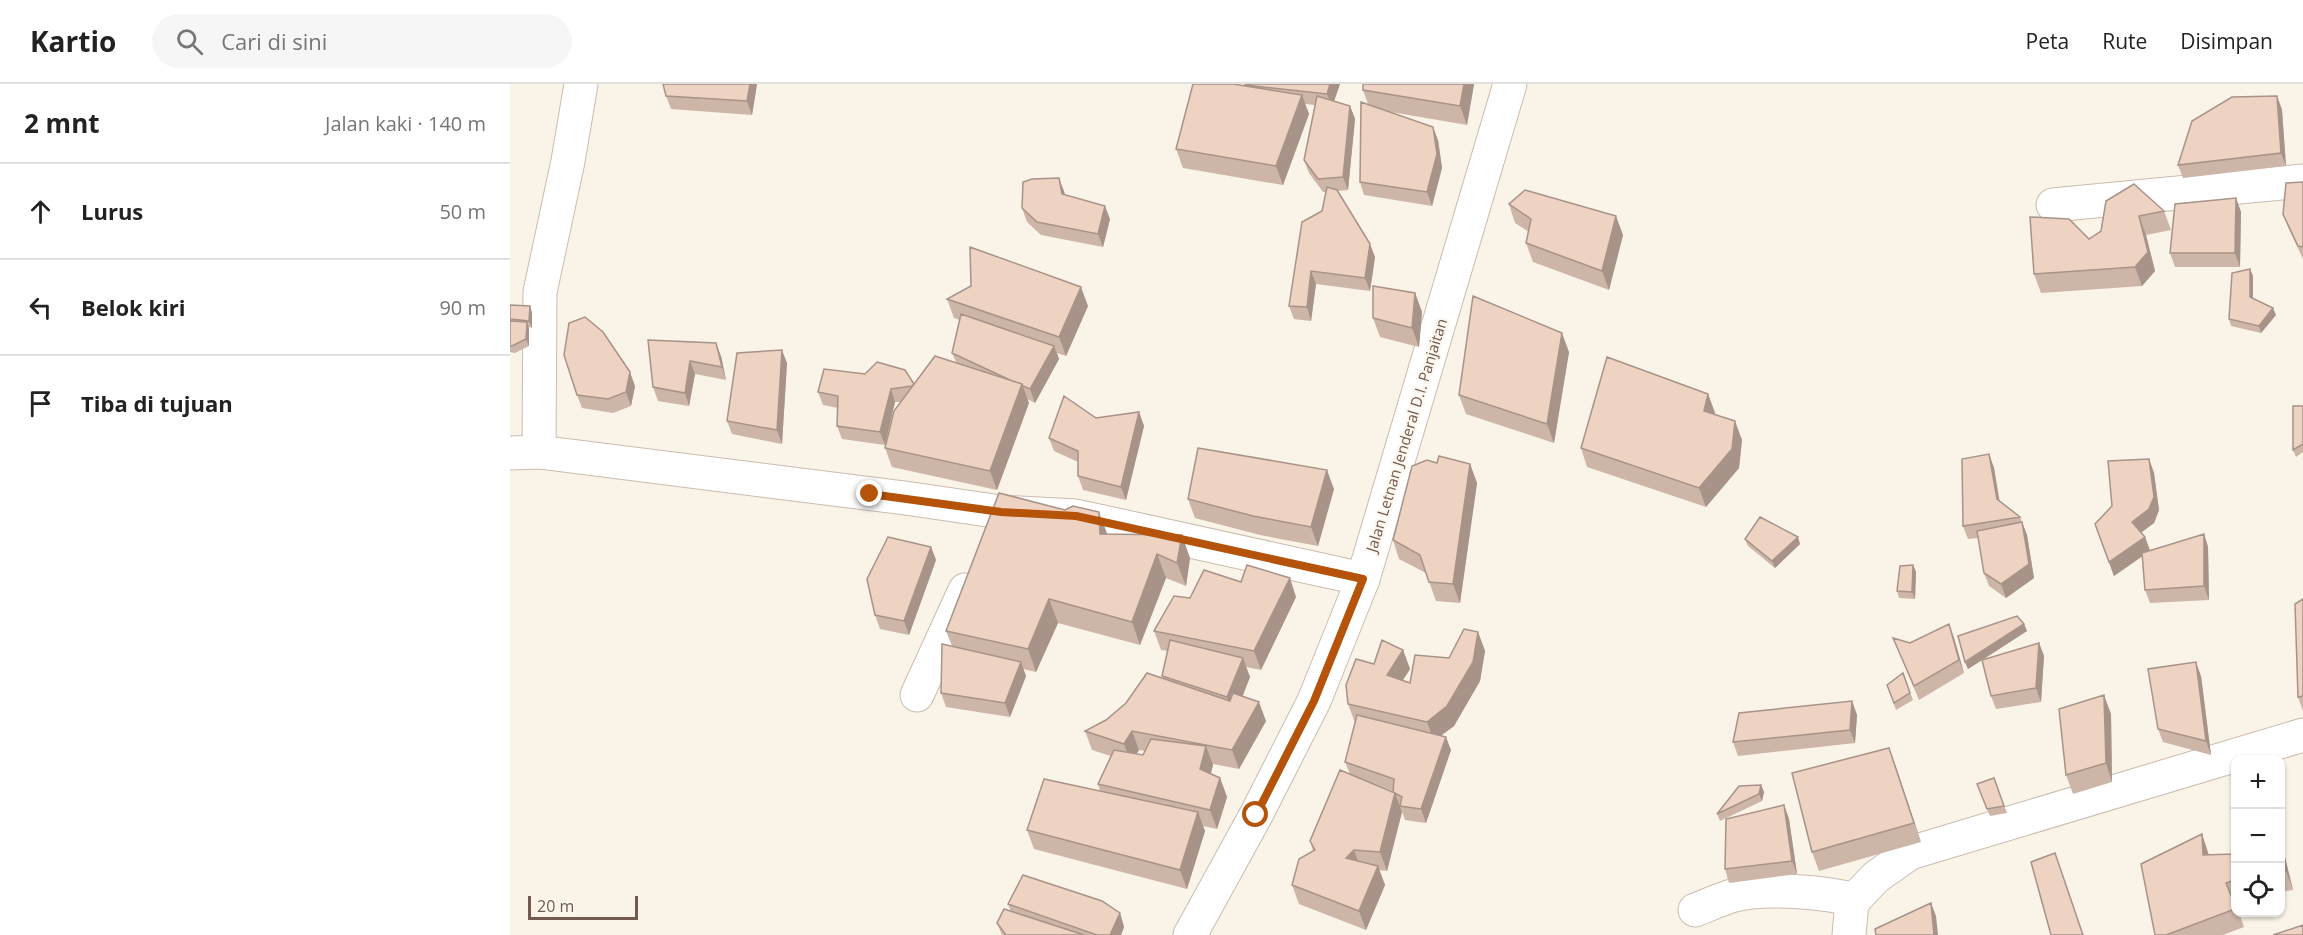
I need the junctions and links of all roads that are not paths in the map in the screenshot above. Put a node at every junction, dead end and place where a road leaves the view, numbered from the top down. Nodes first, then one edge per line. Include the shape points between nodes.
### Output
1 (581, 84) edge
2 (1510, 84) edge
3 (2303, 181) edge
4 (2053, 205) dead end
5 (525, 452) edge
6 (1001, 512) junction
7 (1363, 579) junction
8 (917, 695) dead end
9 (2303, 735) edge
10 (1855, 900) junction
11 (1695, 910) dead end
12 (1190, 935) edge
13 (1849, 935) edge

1 - 5 street via 540,292
2 - 7 street, Jalan Letnan Jenderal D.I. Panjaitan
3 - 4 street
5 - 6 street
6 - 7 street via 1076,516
6 - 8 street
7 - 12 street, Jalan Letnan Jenderal D.I. Panjaitan via 1314,701
9 - 10 street via 1910,853 1876,877
10 - 11 street via 1763,892 1736,895
10 - 13 street

